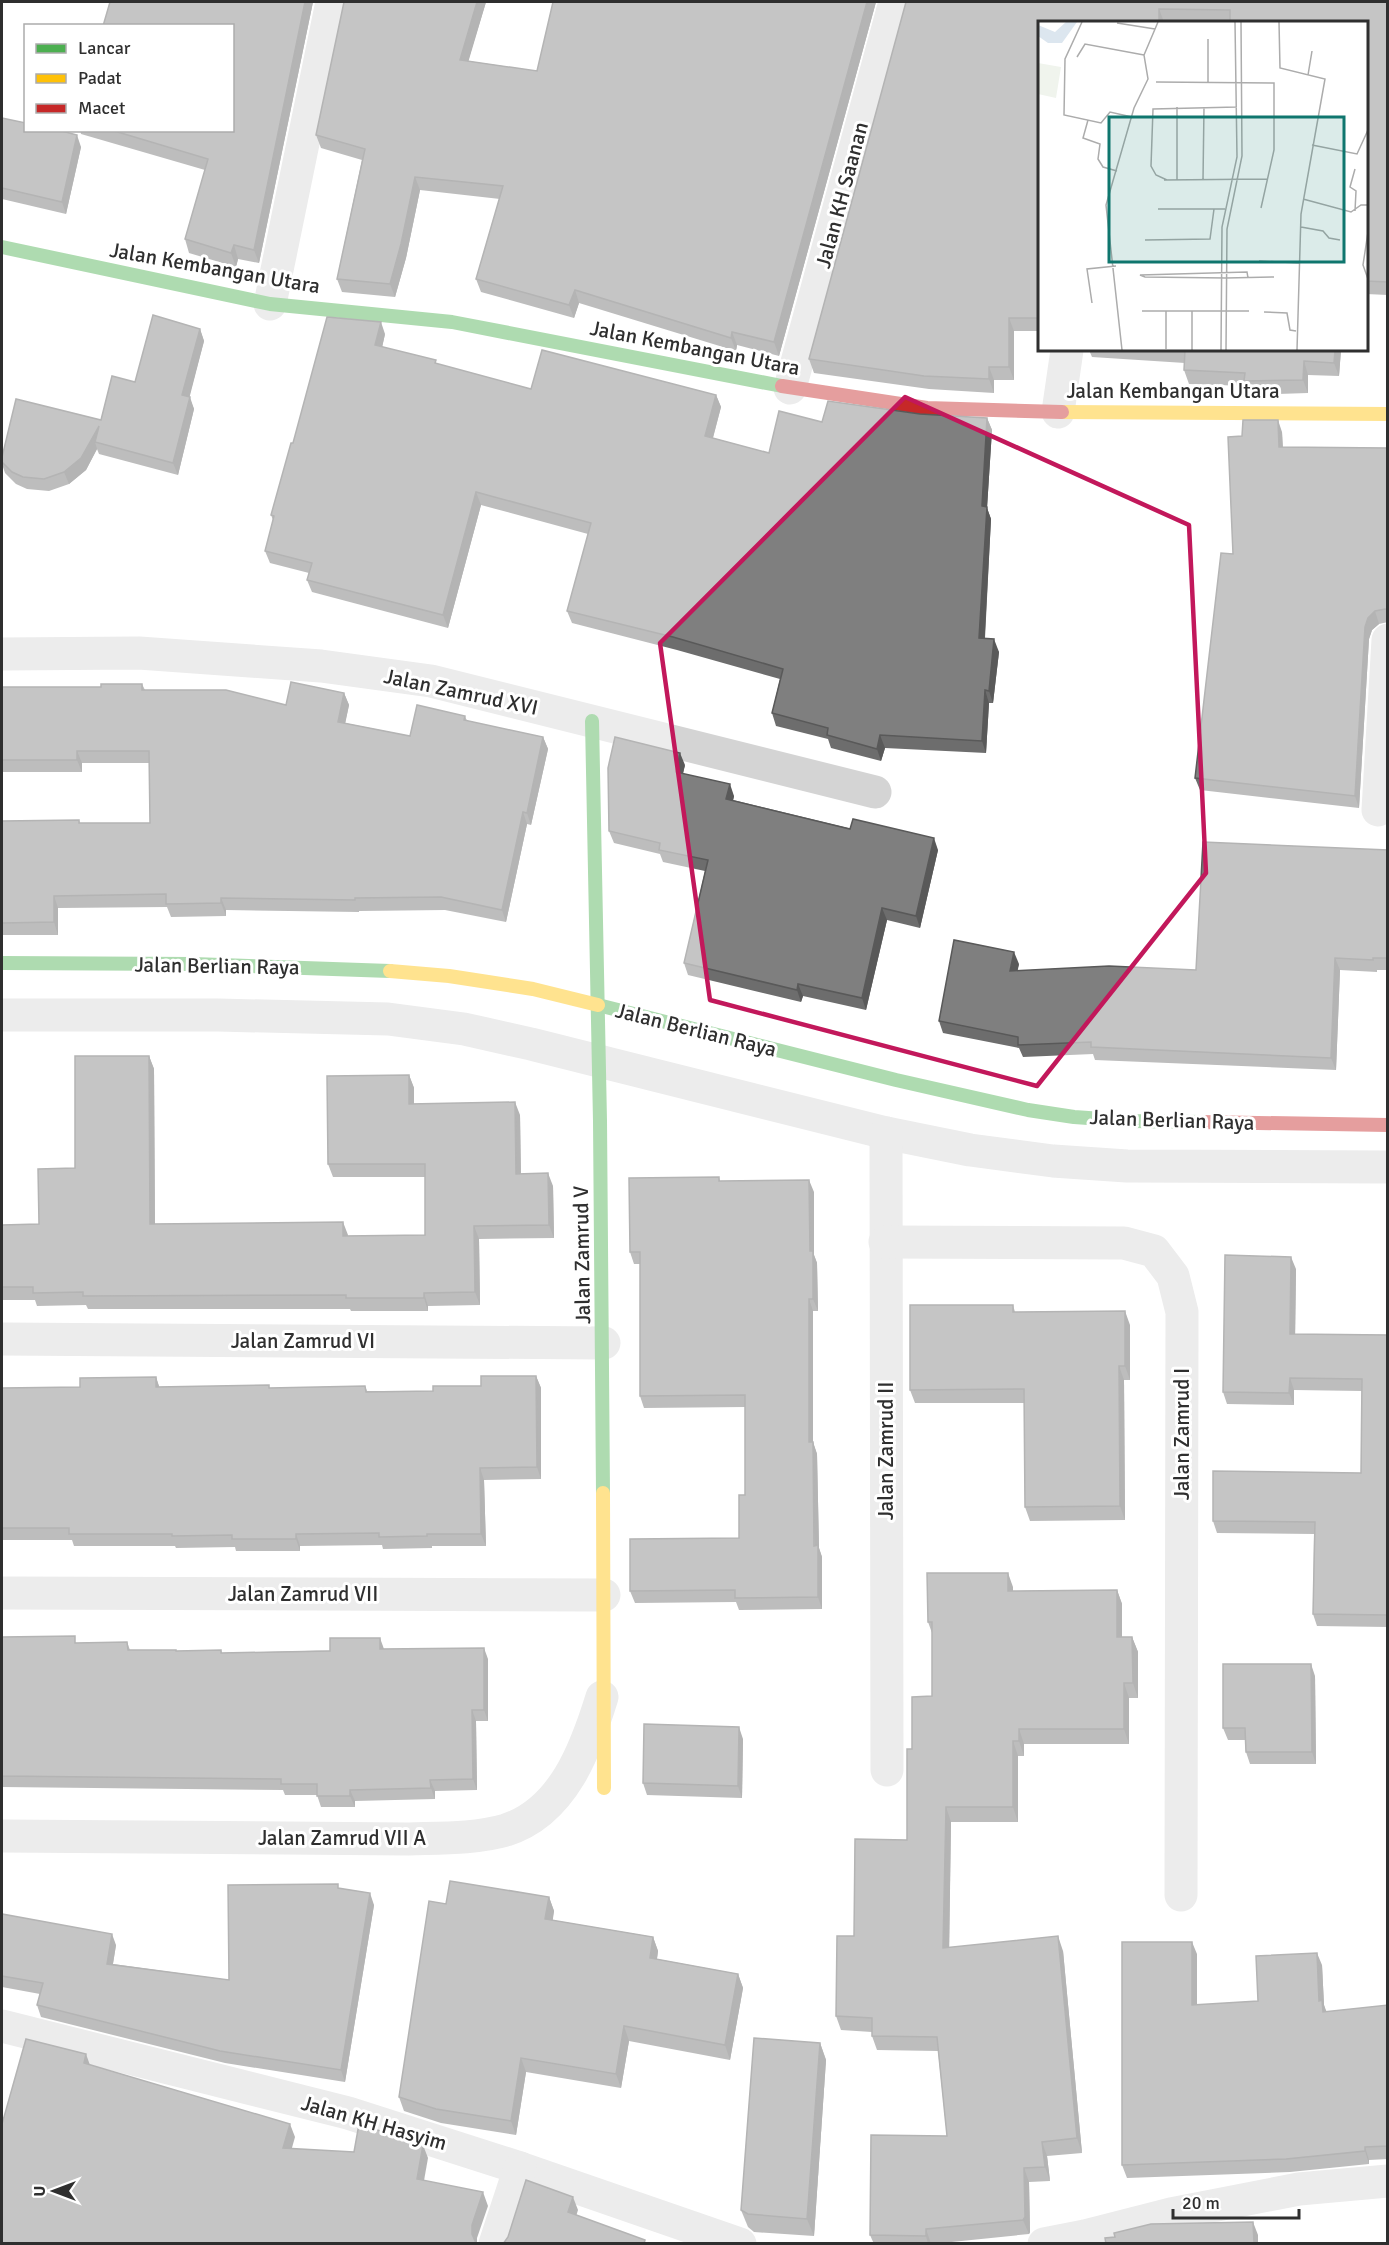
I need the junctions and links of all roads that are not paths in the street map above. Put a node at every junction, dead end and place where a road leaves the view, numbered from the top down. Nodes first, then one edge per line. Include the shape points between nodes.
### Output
1 (332, 2) edge
2 (895, 2) edge
3 (2, 247) edge
4 (270, 304) junction
5 (1067, 351) edge
6 (790, 388) junction
7 (1058, 412) junction
8 (1388, 414) edge
9 (1388, 640) edge
10 (2, 654) edge
11 (592, 721) junction
12 (875, 792) dead end
13 (1378, 810) dead end
14 (2, 963) edge
15 (600, 1005) junction
16 (2, 1015) edge
17 (600, 1061) junction
18 (1388, 1125) edge
19 (886, 1133) junction
20 (1388, 1167) edge
21 (885, 1242) junction
22 (2, 1339) edge
23 (604, 1343) junction
24 (2, 1593) edge
25 (604, 1595) junction
26 (604, 1691) junction
27 (887, 1770) dead end
28 (604, 1788) dead end
29 (2, 1836) edge
30 (1181, 1895) dead end
31 (2, 2029) edge
32 (520, 2168) junction
33 (1388, 2181) edge
34 (495, 2244) edge
35 (740, 2244) edge
36 (1044, 2244) edge

1 - 4 street
2 - 6 street, Jalan KH Saanan
3 - 4 street, Jalan Kembangan Utara
4 - 6 street, Jalan Kembangan Utara via 452,322
5 - 7 street
6 - 7 street, Jalan Kembangan Utara via 927,408
7 - 8 street, Jalan Kembangan Utara
9 - 13 street
10 - 11 street, Jalan Zamrud XVI via 138,653 321,666 431,681
11 - 12 street, Jalan Zamrud XVI
11 - 15 street, Jalan Zamrud V
14 - 15 street, Jalan Berlian Raya via 373,970 449,976 533,989
15 - 17 street, Jalan Zamrud V
15 - 18 street, Jalan Berlian Raya via 896,1080 1074,1118
16 - 17 street via 388,1019 464,1029
17 - 19 street
17 - 23 street, Jalan Zamrud V
19 - 20 street via 1053,1161 1138,1166
19 - 21 street, Jalan Zamrud II
21 - 27 street, Jalan Zamrud II
21 - 30 street, Jalan Zamrud I via 1124,1243 1154,1251 1173,1276 1182,1312
22 - 23 street, Jalan Zamrud VI
23 - 25 street, Jalan Zamrud V
24 - 25 street, Jalan Zamrud VII
25 - 26 street, Jalan Zamrud V
26 - 28 street, Jalan Zamrud V
26 - 29 street, Jalan Zamrud VII A via 575,1767 556,1794 537,1814 506,1829 474,1836 409,1839
31 - 32 street, Jalan KH Hasyim via 348,2113
32 - 34 street
32 - 35 street, Jalan KH Hasyim
33 - 36 street via 1299,2189

